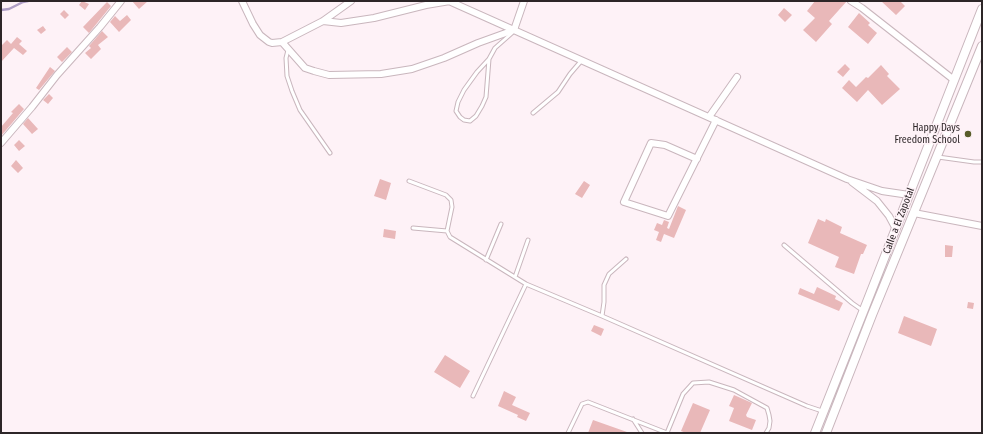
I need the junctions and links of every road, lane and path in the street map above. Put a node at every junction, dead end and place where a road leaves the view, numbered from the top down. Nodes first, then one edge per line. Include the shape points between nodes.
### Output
1 (121, 1) edge
2 (242, 1) edge
3 (351, 1) edge
4 (449, 1) edge
5 (524, 1) edge
6 (852, 1) edge
7 (982, 9) edge
8 (323, 21) junction
9 (514, 30) junction
10 (282, 42) junction
11 (982, 46) edge
12 (288, 50) junction
13 (489, 59) junction
14 (582, 60) junction
15 (737, 76) dead end
16 (954, 80) junction
17 (534, 113) dead end
18 (709, 117) junction
19 (716, 120) junction
20 (1, 143) edge
21 (330, 153) dead end
22 (937, 157) junction
23 (697, 159) junction
24 (982, 162) edge
25 (848, 179) junction
26 (409, 181) dead end
27 (909, 195) junction
28 (914, 213) junction
29 (501, 224) dead end
30 (982, 226) edge
31 (413, 228) dead end
32 (896, 229) junction
33 (447, 231) junction
34 (528, 240) dead end
35 (784, 245) dead end
36 (626, 259) dead end
37 (486, 260) junction
38 (515, 277) junction
39 (526, 284) junction
40 (864, 311) junction
41 (602, 316) junction
42 (473, 396) dead end
43 (824, 412) junction
44 (633, 420) junction
45 (568, 433) edge
46 (642, 433) edge
47 (667, 433) edge
48 (766, 433) edge
49 (815, 433) edge
50 (826, 433) edge

1 - 20 street
2 - 10 street via 260,34 272,44
3 - 8 street
4 - 8 street via 374,18 342,23
4 - 9 street
5 - 9 street
6 - 16 street
7 - 16 street, Calle a El Zapotal
8 - 10 street
9 - 12 street via 412,69 382,74 329,75 305,68
9 - 13 lane via 495,48
9 - 14 street
10 - 12 street
11 - 22 street, Calle a El Zapotal
12 - 21 lane via 287,76 292,92 300,110
13 - 13 lane via 486,97 476,116 464,120 456,111 458,102 464,90
14 - 17 lane via 558,92
14 - 18 street
15 - 18 street
16 - 27 street, Calle a El Zapotal
18 - 19 street
19 - 23 street
19 - 25 street
22 - 24 lane
22 - 28 street, Calle a El Zapotal
23 - 23 street via 668,216 624,202 651,144 665,145
25 - 27 street via 882,191
25 - 32 street via 877,201
26 - 33 lane via 446,195 451,200
27 - 32 street, Calle a El Zapotal
28 - 30 street
28 - 50 street, Calle a El Zapotal
29 - 37 lane
31 - 33 lane
32 - 40 street, Calle a El Zapotal
33 - 37 lane via 450,237
34 - 38 lane
35 - 40 lane
36 - 41 lane via 609,274 604,285
37 - 38 lane
38 - 39 lane
39 - 41 lane
39 - 42 lane
40 - 43 street, Calle a El Zapotal
41 - 43 lane
43 - 49 street, Calle a El Zapotal
44 - 45 lane via 588,402 582,404
44 - 46 lane
44 - 47 lane
47 - 48 lane via 684,394 693,383 709,382 734,390 767,408 770,421

